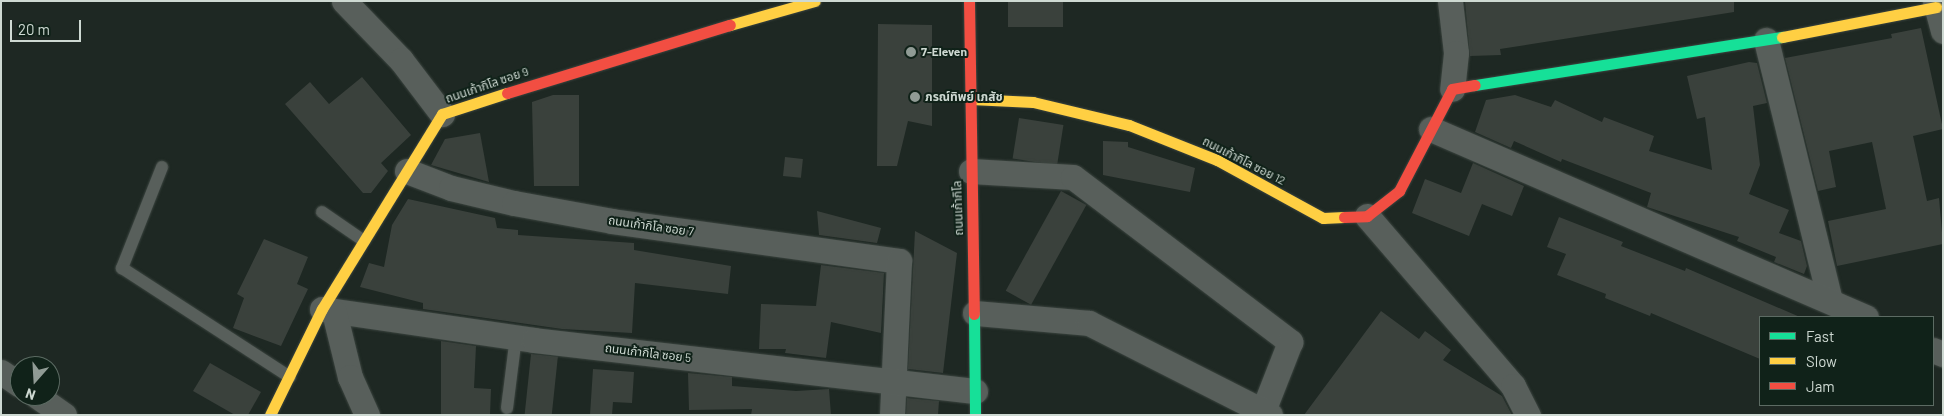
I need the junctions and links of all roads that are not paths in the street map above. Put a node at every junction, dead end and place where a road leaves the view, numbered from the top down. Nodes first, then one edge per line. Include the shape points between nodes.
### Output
1 (815, 1) edge
2 (969, 1) edge
3 (1450, 1) edge
4 (1935, 4) edge
5 (354, 5) edge
6 (1943, 31) edge
7 (1766, 40) junction
8 (1452, 89) junction
9 (971, 99) junction
10 (442, 114) junction
11 (1431, 129) junction
12 (162, 167) dead end
13 (407, 171) junction
14 (971, 171) junction
15 (322, 212) dead end
16 (1367, 216) junction
17 (364, 241) junction
18 (1830, 300) junction
19 (328, 311) junction
20 (975, 313) junction
21 (1864, 316) edge
22 (516, 338) junction
23 (290, 377) junction
24 (893, 382) junction
25 (975, 403) edge
26 (51, 406) edge
27 (507, 408) dead end
28 (1266, 413) edge
29 (64, 415) edge
30 (270, 415) edge
31 (366, 415) edge
32 (892, 415) edge
33 (1528, 415) edge

1 - 10 street, ถนนเก้ากิโล ซอย 9 via 672,41
2 - 9 street, ถนนเก้ากิโล
3 - 8 street via 1456,53
4 - 6 street
4 - 7 street
5 - 10 street
7 - 8 street
7 - 18 street
8 - 11 street
9 - 14 street, ถนนเก้ากิโล
9 - 16 street, ถนนเก้ากิโล ซอย 12 via 1034,102 1129,125 1217,160 1323,218
10 - 13 street, ถนนเก้ากิโล ซอย 9
11 - 16 street via 1399,191
11 - 18 street
12 - 23 lane via 122,268
13 - 17 street, ถนนเก้ากิโล ซอย 9
13 - 24 street, ถนนเก้ากิโล ซอย 7 via 451,188 534,206 899,261
14 - 20 street, ถนนเก้ากิโล
14 - 28 street via 1073,177 1290,342
15 - 17 lane
16 - 33 street via 1514,386
17 - 19 street, ถนนเก้ากิโล ซอย 9
18 - 21 street
19 - 22 street, ถนนเก้ากิโล ซอย 5
19 - 23 street, ถนนเก้ากิโล ซอย 9
19 - 31 street
20 - 25 street, ถนนเก้ากิโล
20 - 28 street via 1089,323
22 - 24 street, ถนนเก้ากิโล ซอย 5
22 - 27 lane
23 - 30 street, ถนนเก้ากิโล ซอย 9
24 - 25 street, ถนนเก้ากิโล ซอย 5
24 - 32 street
26 - 29 street

